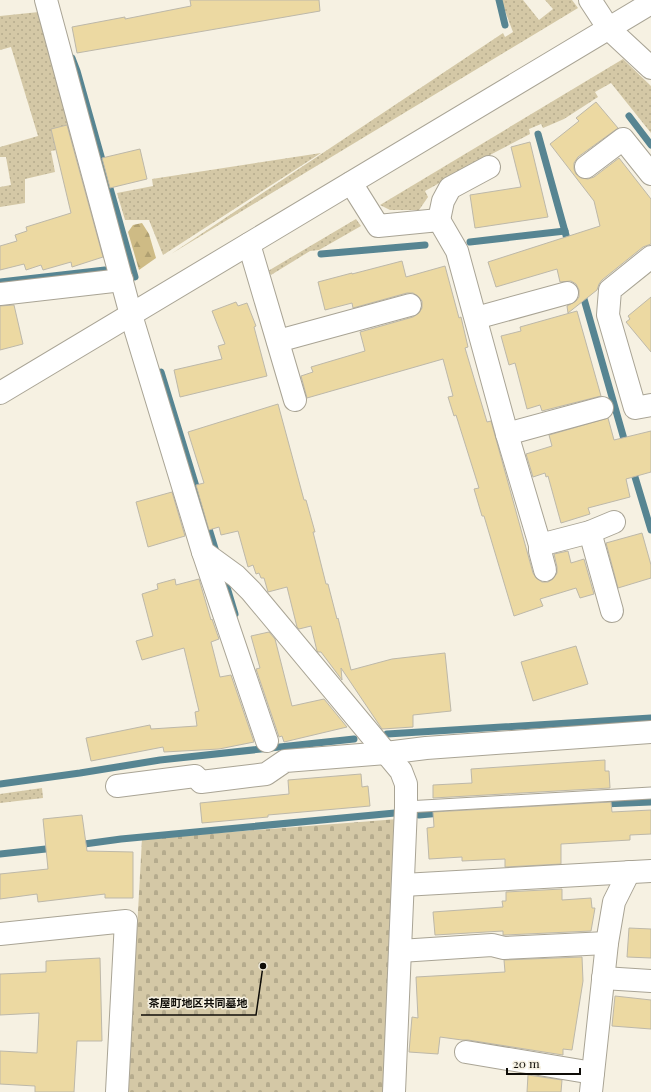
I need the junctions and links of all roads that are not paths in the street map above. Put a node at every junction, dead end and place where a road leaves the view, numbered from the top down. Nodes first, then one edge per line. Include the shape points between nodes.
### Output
1 (46, 0) edge
2 (590, 0) edge
3 (643, 8) edge
4 (609, 29) junction
5 (651, 68) edge
6 (489, 167) dead end
7 (586, 167) dead end
8 (651, 174) edge
9 (351, 183) junction
10 (439, 220) junction
11 (249, 244) junction
12 (651, 257) edge
13 (122, 280) junction
14 (567, 293) dead end
15 (0, 294) edge
16 (410, 305) dead end
17 (131, 315) junction
18 (476, 318) junction
19 (278, 341) junction
20 (0, 393) edge
21 (295, 400) dead end
22 (651, 405) edge
23 (602, 408) dead end
24 (507, 434) junction
25 (614, 522) dead end
26 (590, 532) junction
27 (540, 545) junction
28 (214, 560) junction
29 (545, 570) dead end
30 (612, 611) dead end
31 (651, 732) edge
32 (267, 741) dead end
33 (386, 753) junction
34 (117, 786) dead end
35 (651, 793) edge
36 (406, 807) junction
37 (651, 871) edge
38 (629, 872) junction
39 (403, 885) junction
40 (0, 934) edge
41 (607, 943) junction
42 (400, 950) junction
43 (603, 978) junction
44 (651, 981) edge
45 (466, 1052) dead end
46 (592, 1082) edge
47 (117, 1092) edge
48 (394, 1092) edge

1 - 13 street
2 - 4 street
3 - 4 street
4 - 5 street
4 - 9 street
6 - 10 street via 450,188 443,201
7 - 8 street via 623,139
9 - 10 street via 378,226
9 - 11 street
10 - 18 street via 457,251
11 - 17 street
11 - 19 street
12 - 22 street via 610,290 608,315 635,408
13 - 15 street
13 - 17 street
14 - 18 street
16 - 19 street
17 - 20 street
17 - 28 street
18 - 24 street
19 - 21 street
23 - 24 street
24 - 27 street
25 - 26 street
26 - 27 street
26 - 30 street
27 - 29 street
28 - 32 street
28 - 33 street via 251,591
31 - 33 street
33 - 34 street via 285,761 266,774 202,782 195,776
33 - 36 street via 401,771 406,784
35 - 36 lane
36 - 39 street
37 - 38 street
38 - 39 street
38 - 41 street via 614,902
39 - 42 street
40 - 47 street via 126,921
41 - 42 street
41 - 43 street
42 - 48 street
43 - 44 street
43 - 46 street
45 - 46 street

